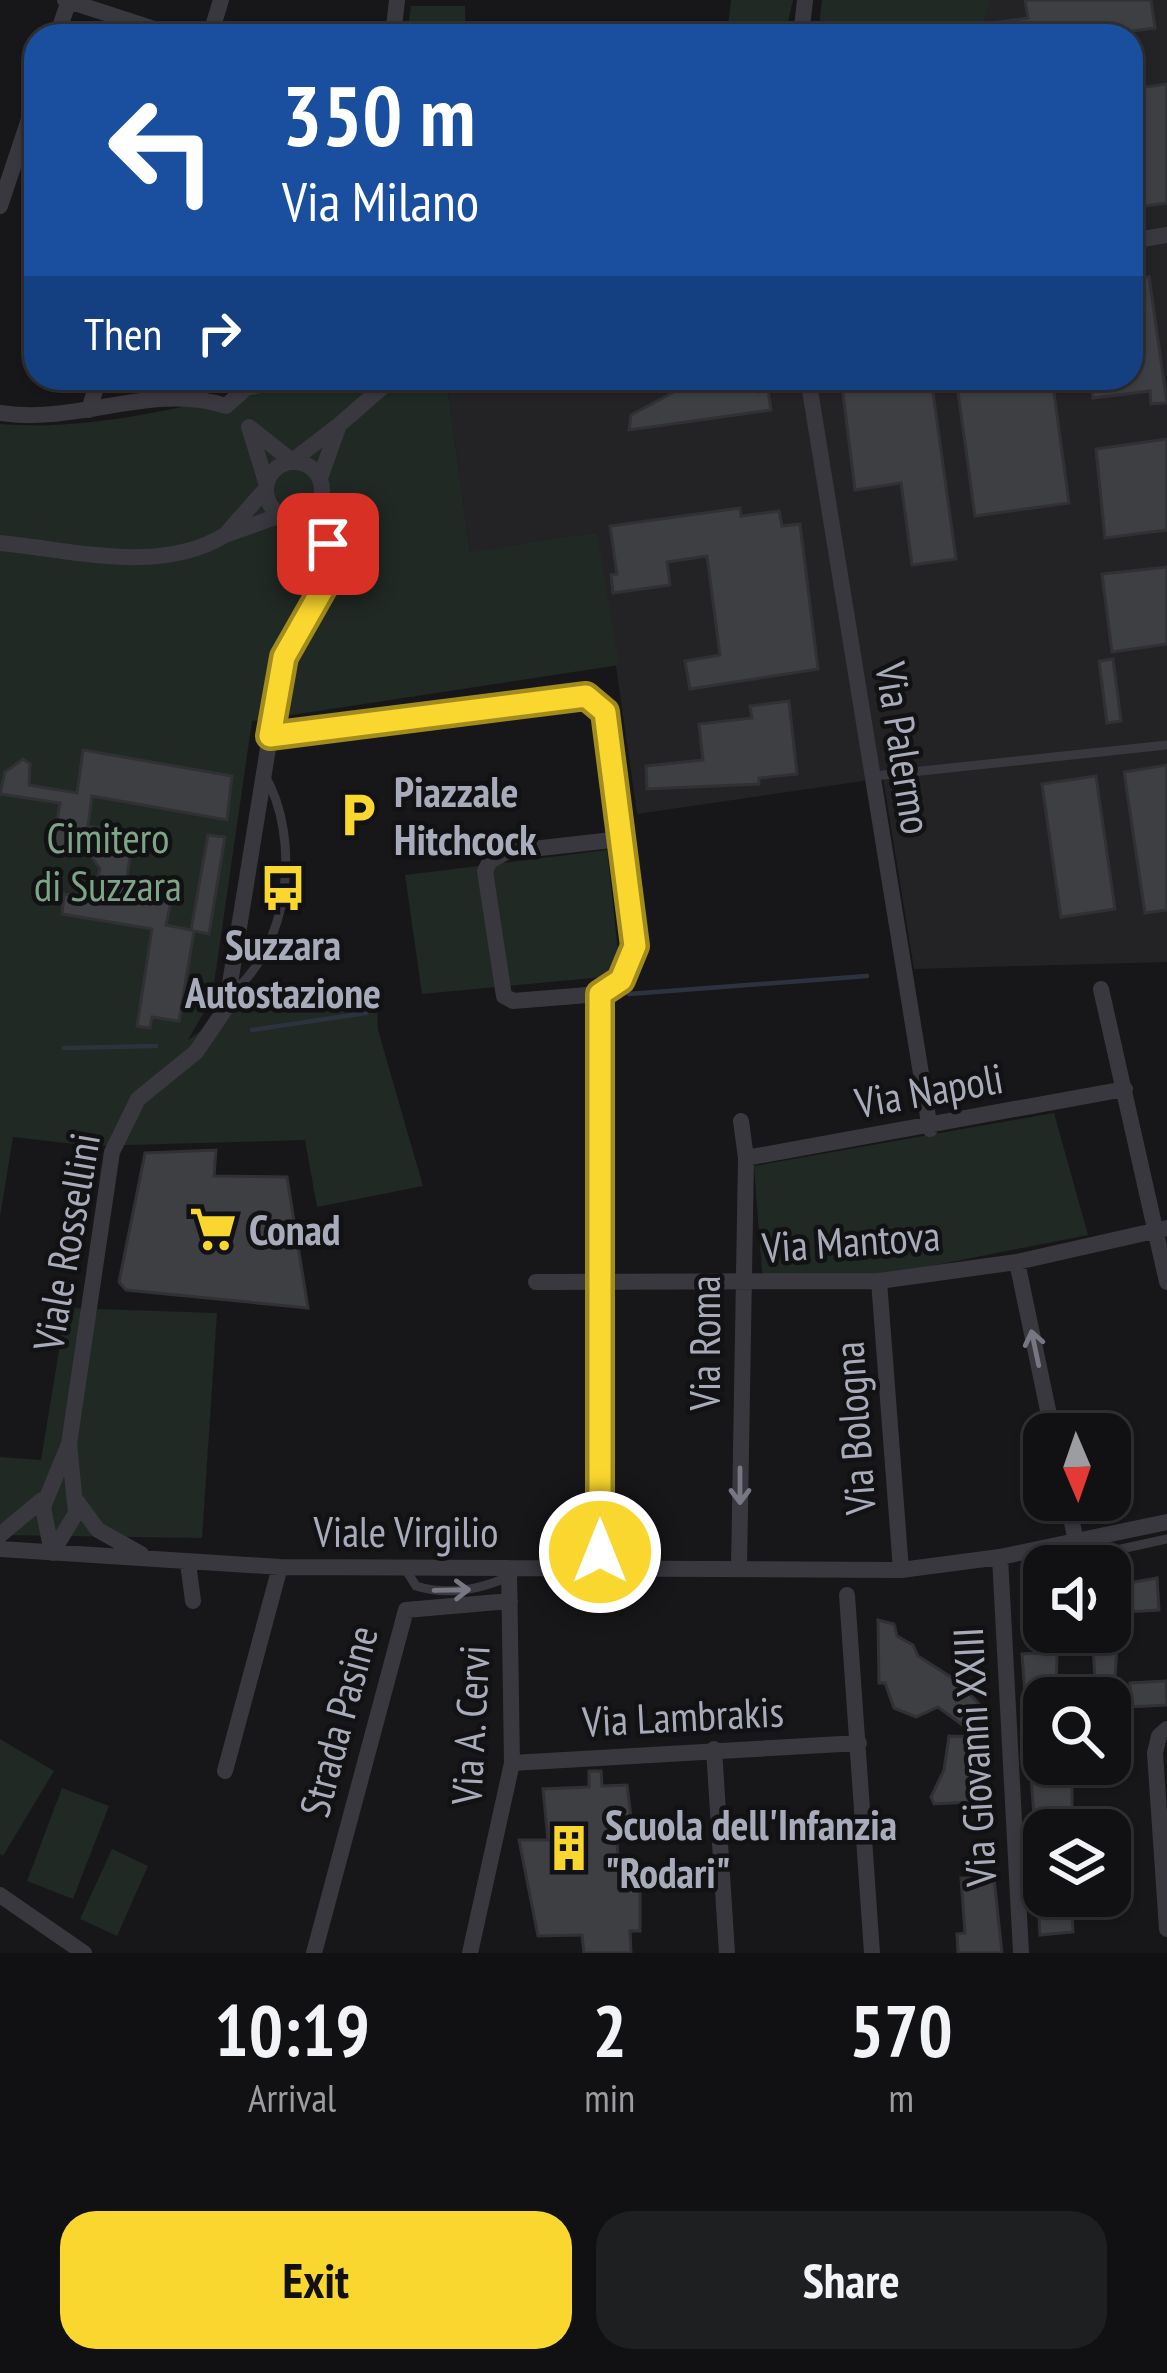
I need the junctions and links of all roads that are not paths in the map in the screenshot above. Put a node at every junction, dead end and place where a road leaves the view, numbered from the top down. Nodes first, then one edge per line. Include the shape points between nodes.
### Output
1 (67, 0) edge
2 (140, 24) edge
3 (24, 134) edge
4 (0, 206) edge
5 (95, 390) edge
6 (244, 390) edge
7 (380, 390) edge
8 (810, 390) edge
9 (226, 406) junction
10 (89, 410) junction
11 (0, 413) edge
12 (339, 424) junction
13 (249, 427) junction
14 (292, 461) junction
15 (320, 478) junction
16 (266, 486) junction
17 (320, 502) junction
18 (288, 516) junction
19 (225, 535) junction
20 (0, 543) edge
21 (328, 544) junction
22 (270, 736) junction
23 (1167, 745) edge
24 (264, 774) junction
25 (872, 776) junction
26 (621, 839) junction
27 (1101, 989) dead end
28 (230, 994) junction
29 (600, 994) junction
30 (1125, 1090) junction
31 (741, 1120) dead end
32 (930, 1129) junction
33 (746, 1158) junction
34 (1161, 1229) edge
35 (1017, 1262) junction
36 (879, 1281) junction
37 (536, 1282) dead end
38 (1167, 1282) edge
39 (600, 1285) junction
40 (740, 1285) junction
41 (1049, 1413) edge
42 (69, 1444) junction
43 (50, 1490) junction
44 (74, 1498) junction
45 (1167, 1522) edge
46 (0, 1535) edge
47 (1167, 1539) edge
48 (1082, 1545) edge
49 (1103, 1545) edge
50 (0, 1549) edge
51 (52, 1553) junction
52 (1023, 1554) edge
53 (1000, 1557) junction
54 (158, 1561) junction
55 (188, 1563) junction
56 (600, 1566) junction
57 (280, 1567) junction
58 (740, 1568) junction
59 (901, 1570) junction
60 (510, 1572) junction
61 (848, 1595) dead end
62 (193, 1601) dead end
63 (511, 1601) junction
64 (1167, 1730) edge
65 (859, 1744) junction
66 (714, 1749) junction
67 (512, 1763) junction
68 (225, 1772) dead end
69 (0, 1894) edge
70 (1167, 1929) edge
71 (85, 1953) edge
72 (314, 1953) edge
73 (470, 1953) edge
74 (727, 1953) edge
75 (872, 1953) edge
76 (1021, 1953) edge

1 - 2 street
3 - 4 street
5 - 10 street
6 - 9 street
7 - 12 street
8 - 25 street, Via Palermo
9 - 10 street via 199,398
9 - 13 street
10 - 11 street
12 - 14 street
12 - 15 street
13 - 14 street
13 - 16 street
14 - 15 street
14 - 16 street via 276,467
15 - 17 street
16 - 18 street
16 - 19 street
17 - 18 street
17 - 21 street
18 - 19 street
18 - 21 street
19 - 20 street via 167,557
21 - 22 street, Viale Rossellini via 330,576 284,657
22 - 24 street, Viale Rossellini
22 - 26 street via 586,696 605,712
23 - 25 lane
24 - 28 street, Viale Rossellini
24 - 28 lane via 284,824 280,898 264,960
25 - 32 street, Via Palermo
26 - 29 street via 634,957
26 - 29 street via 506,853 485,872 504,996
27 - 30 street
28 - 42 street, Viale Rossellini via 196,1052 138,1100 112,1152
29 - 39 street
30 - 32 street, Via Napoli
30 - 34 street
31 - 33 street, Via Roma
32 - 33 street, Via Napoli
33 - 40 street, Via Roma
34 - 35 street, Via Mantova
34 - 38 street
35 - 36 street, Via Mantova
41 -> 35 street
36 - 40 street, Via Mantova
36 - 59 street, Via Bologna
37 - 39 street, Via Mantova
39 - 40 street, Via Mantova
39 - 56 street
40 -> 58 street, Via Roma
42 - 43 street
42 - 44 street
43 - 46 street
43 - 51 street via 42,1519
44 - 51 street via 71,1527
44 - 54 street via 98,1530
45 - 48 street, Viale Virgilio
47 - 49 lane
50 - 51 street, Viale Virgilio
51 - 54 street, Viale Virgilio
52 - 53 street, Viale Virgilio
53 - 59 street, Viale Virgilio
53 - 76 street, Via Giovanni XXIII
54 - 55 street, Viale Virgilio
55 - 57 street, Viale Virgilio
55 - 62 street
56 - 58 street, Viale Virgilio
56 - 60 street, Viale Virgilio
57 - 60 street, Viale Virgilio
57 - 68 street
58 - 59 street, Viale Virgilio
60 - 63 street, Via A. Cervi
61 - 65 street
63 - 67 street, Via A. Cervi
72 -> 63 street, Strada Pasine via 406,1610
64 - 70 street via 1155,1753
65 - 66 street, Via Lambrakis
65 - 75 street
66 - 67 street, Via Lambrakis
66 - 74 street
67 - 73 street, Via A. Cervi
69 - 71 street

